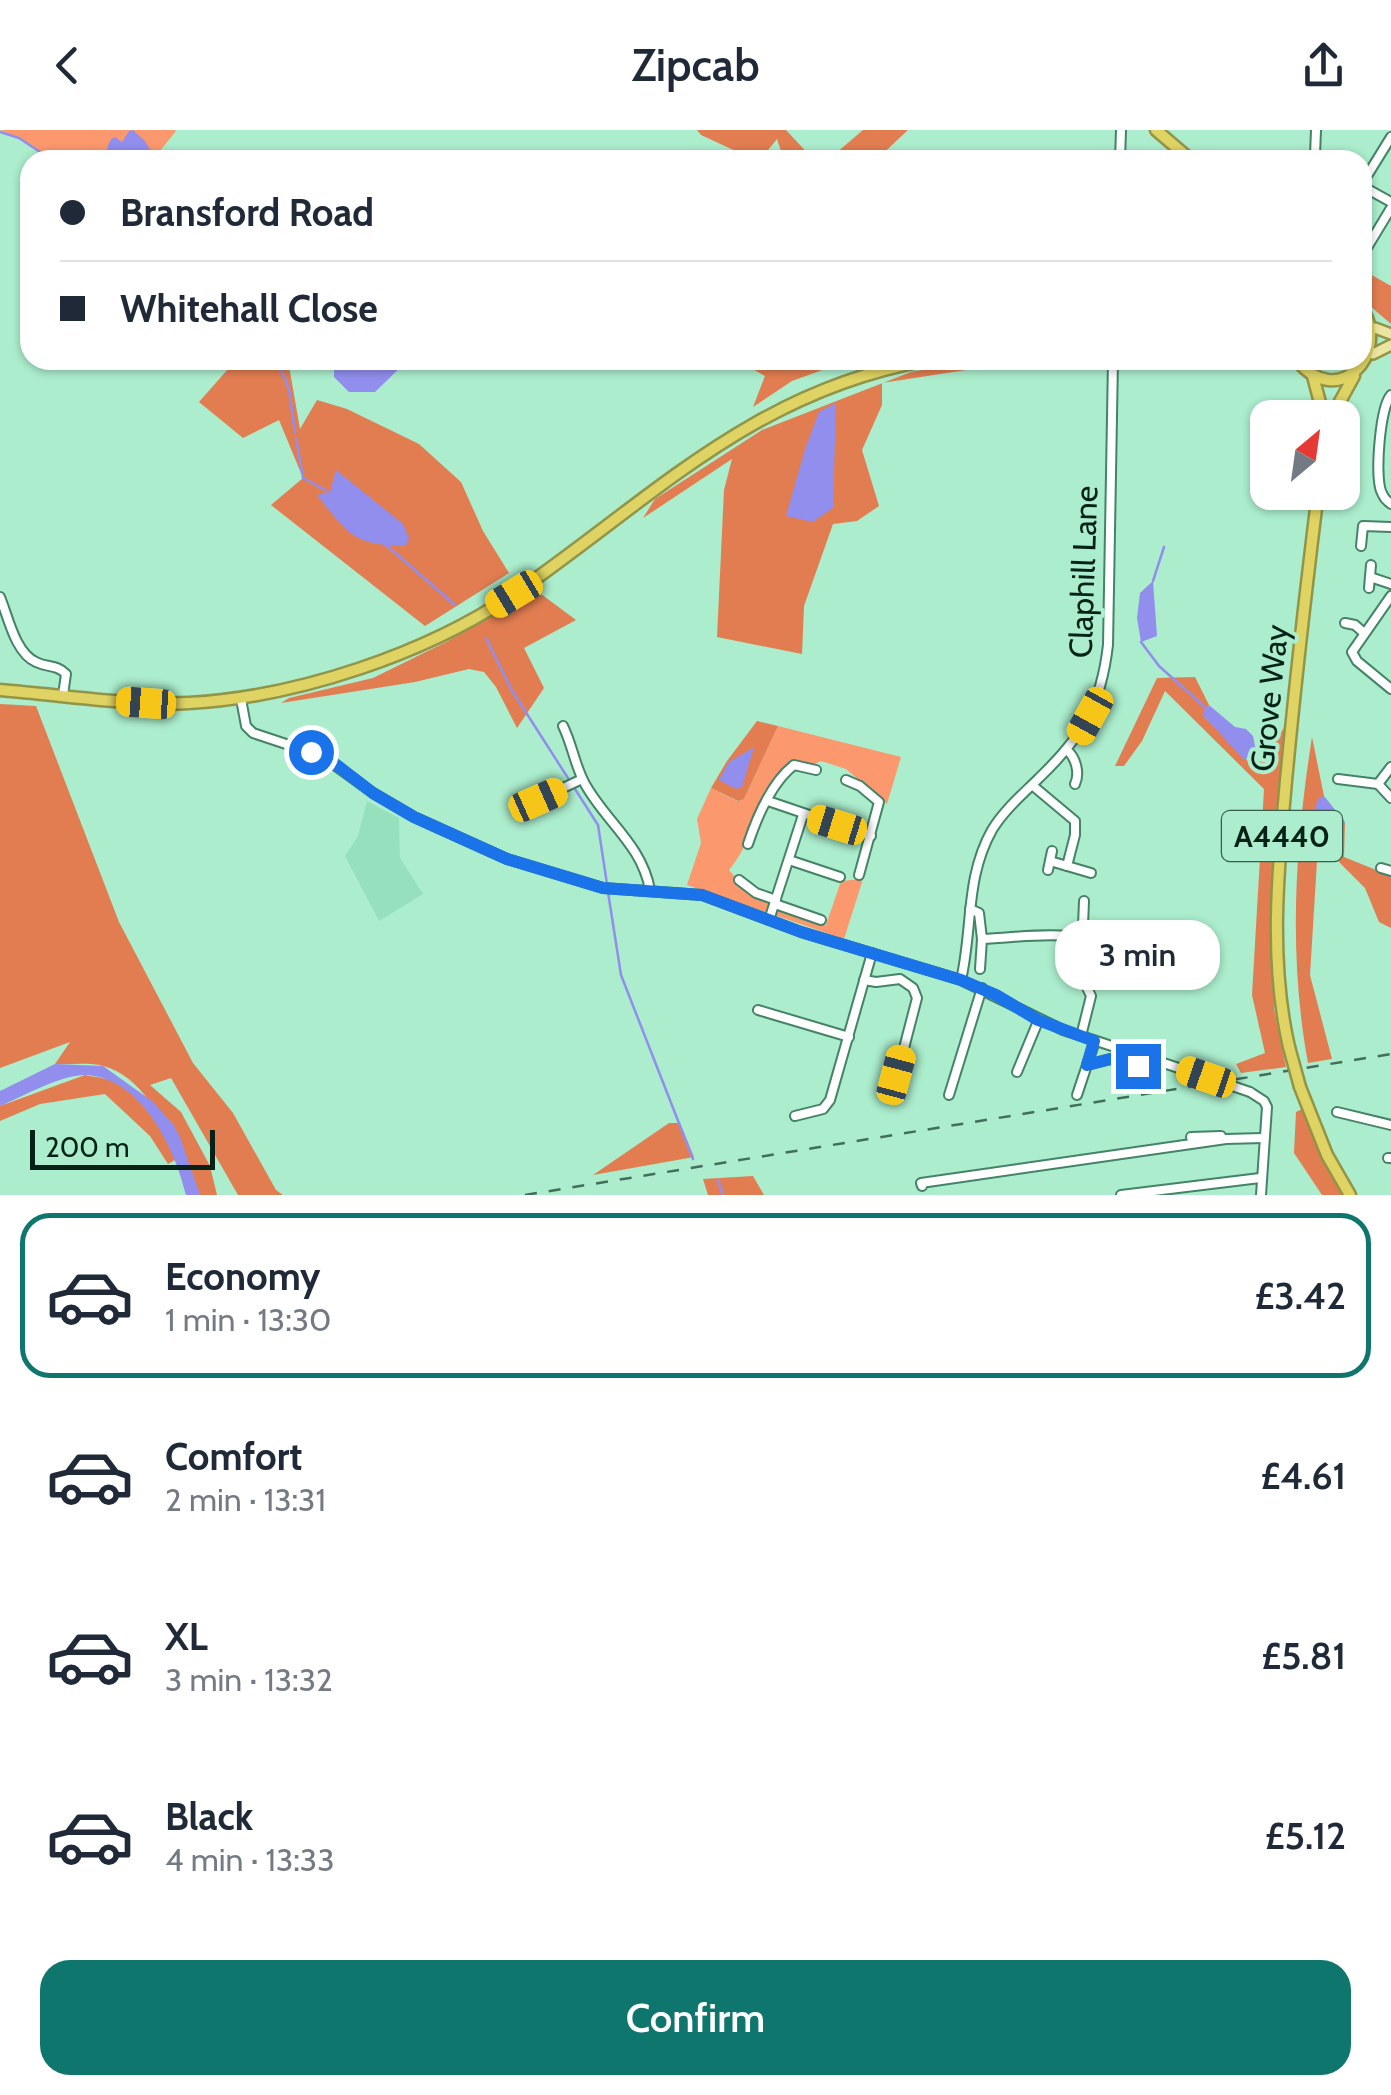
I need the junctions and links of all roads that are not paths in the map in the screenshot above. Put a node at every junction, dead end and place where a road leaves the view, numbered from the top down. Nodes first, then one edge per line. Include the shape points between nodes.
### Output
1 (1156, 130) edge
2 (1391, 136) edge
3 (1179, 150) edge
4 (1372, 168) edge
5 (1390, 203) edge
6 (1372, 236) edge
7 (1372, 325) edge
8 (1374, 328) junction
9 (1391, 334) edge
10 (1391, 345) edge
11 (1373, 354) joint
12 (891, 370) edge
13 (1113, 370) edge
14 (1307, 370) edge
15 (1361, 370) edge
16 (1313, 376) junction
17 (1354, 376) junction
18 (1391, 395) edge
19 (1322, 400) edge
20 (1339, 400) edge
21 (1390, 502) edge
22 (1316, 510) edge
23 (1391, 528) edge
24 (1361, 546) dead end
25 (1371, 565) dead end
26 (1370, 577) junction
27 (1391, 584) edge
28 (1369, 588) dead end
29 (0, 596) edge
30 (1391, 596) edge
31 (1344, 624) dead end
32 (1364, 633) junction
33 (1391, 674) edge
34 (1387, 686) edge
35 (0, 690) edge
36 (63, 696) junction
37 (240, 699) junction
38 (563, 726) dead end
39 (1067, 750) junction
40 (1391, 767) edge
41 (816, 770) dead end
42 (582, 779) junction
43 (846, 780) dead end
44 (1343, 783) dead end
45 (1075, 784) dead end
46 (1378, 784) junction
47 (1032, 785) junction
48 (1391, 798) edge
49 (538, 800) dead end
50 (768, 802) junction
51 (803, 814) junction
52 (871, 836) junction
53 (748, 844) dead end
54 (1052, 851) dead end
55 (789, 860) junction
56 (1067, 866) junction
57 (1091, 873) dead end
58 (859, 875) dead end
59 (840, 877) dead end
60 (739, 880) dead end
61 (650, 890) junction
62 (775, 902) junction
63 (1084, 902) dead end
64 (970, 909) junction
65 (769, 920) junction
66 (821, 920) dead end
67 (1069, 936) dead end
68 (982, 939) junction
69 (872, 953) junction
70 (980, 969) dead end
71 (864, 980) junction
72 (961, 980) junction
73 (982, 988) junction
74 (758, 1010) dead end
75 (1038, 1020) junction
76 (1082, 1036) junction
77 (849, 1038) junction
78 (1094, 1041) junction
79 (1087, 1065) junction
80 (1138, 1066) dead end
81 (1017, 1072) dead end
82 (904, 1076) dead end
83 (949, 1095) dead end
84 (1077, 1095) dead end
85 (1337, 1112) dead end
86 (795, 1116) dead end
87 (1391, 1125) edge
88 (1191, 1137) dead end
89 (1263, 1138) junction
90 (1226, 1139) junction
91 (1260, 1178) junction
92 (922, 1186) dead end
93 (1122, 1195) edge
94 (1261, 1195) edge
95 (1350, 1195) edge

1 - 3 highway
2 - 4 street
5 - 6 street
7 - 8 highway
8 - 9 main road
8 - 11 highway
10 - 11 main road
12 - 37 highway via 839,384 752,424 462,624 346,672
13 - 39 street, Claphill Lane via 1105,674 1090,716
14 - 16 highway
15 - 17 highway
16 - 17 highway
16 - 19 highway
17 - 20 highway
18 - 21 street via 1384,406 1379,476
22 - 95 highway, Grove Way / A4440, bridge via 1296,662 1278,956 1281,1010 1300,1087
23 - 24 street via 1363,526
25 - 26 street
26 - 27 street
26 - 28 street
29 - 36 street via 20,648 66,674
30 - 32 street
31 - 32 street
32 - 34 street via 1353,654
33 - 34 street
35 - 36 highway
36 - 37 highway via 146,703
37 - 61 street via 253,733 322,756 452,836 582,883
38 - 42 street
39 - 45 street
39 - 47 street, Claphill Lane
40 - 46 street
41 - 50 street via 794,765
42 - 49 street
42 - 61 street via 638,854
43 - 52 street via 879,802
44 - 46 street
46 - 48 street
47 - 56 street via 1075,820
47 - 64 street, Claphill Lane via 986,841
50 - 51 street
50 - 53 street
51 - 52 street
51 - 55 street
52 - 58 street
54 - 56 street via 1048,866
55 - 59 street
55 - 62 street
56 - 57 street
60 - 62 street
61 - 65 street via 702,895
62 - 65 street
62 - 66 street
63 - 76 street via 1081,975 1091,996
64 - 68 street via 981,919
64 - 72 street, Claphill Lane
65 - 69 street
67 - 68 street
68 - 70 street
69 - 71 street
69 - 72 street
71 - 77 street
71 - 82 street via 900,978 914,988 896,1075
72 - 73 street
73 - 75 street
73 - 83 street
74 - 77 street
75 - 76 street
75 - 81 street
76 - 78 street
77 - 86 street via 824,1109
78 - 79 street
78 - 89 street, bridge via 1250,1092 1266,1106
79 - 80 street via 1110,1059
79 - 84 street
85 - 87 street
88 - 90 street
89 - 90 street
89 - 91 street
90 - 92 street
91 - 93 street
91 - 94 street

